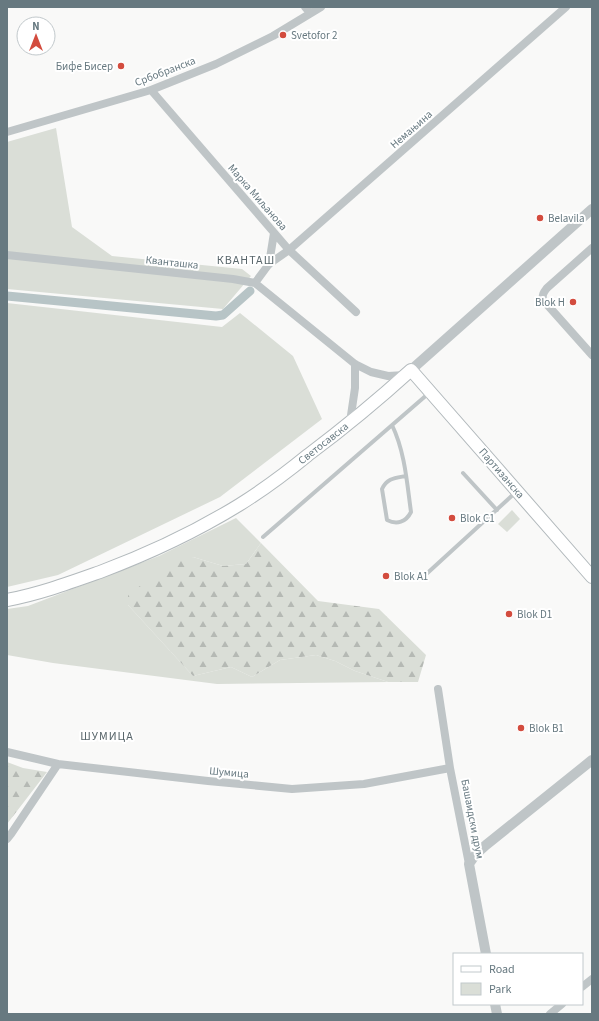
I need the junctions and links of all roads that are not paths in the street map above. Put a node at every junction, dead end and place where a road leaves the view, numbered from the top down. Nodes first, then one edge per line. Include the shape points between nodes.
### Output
1 (322, 7) edge
2 (566, 7) edge
3 (308, 10) edge
4 (151, 90) junction
5 (7, 132) edge
6 (592, 208) edge
7 (274, 233) junction
8 (592, 248) edge
9 (290, 250) junction
10 (7, 255) edge
11 (269, 264) junction
12 (255, 283) junction
13 (356, 312) dead end
14 (592, 355) edge
15 (356, 364) junction
16 (408, 372) junction
17 (430, 392) junction
18 (350, 422) junction
19 (392, 425) junction
20 (463, 473) dead end
21 (406, 476) junction
22 (517, 491) junction
23 (497, 510) junction
24 (263, 537) dead end
25 (592, 577) edge
26 (422, 578) dead end
27 (7, 600) edge
28 (438, 689) dead end
29 (7, 752) edge
30 (592, 760) edge
31 (58, 764) junction
32 (450, 768) junction
33 (7, 839) edge
34 (469, 864) junction
35 (486, 953) edge
36 (592, 979) edge
37 (583, 986) edge
38 (561, 1005) edge
39 (550, 1014) edge

1 - 3 street, Србобранска
2 - 9 street, Немањина
3 - 4 street, Србобранска via 273,36 216,64
4 - 5 street, Србобранска
4 - 7 street, Марка Миљанова
6 - 16 street, Светосавска
7 - 9 street, Марка Миљанова
7 - 11 street, Немањина
8 - 14 street via 547,288 542,296
9 - 11 street, Немањина
9 - 13 street, Марка Миљанова
10 - 12 street, Кванташка
11 - 12 street, Немањина
12 - 15 street, Кванташка
15 - 16 street, Кванташка via 371,372 388,376
15 - 18 street
16 - 17 main road, Партизанска
16 - 18 main road, Светосавска
17 - 19 lane
17 - 22 main road, Партизанска
18 - 27 main road, Светосавска via 260,492 193,531 85,578 50,590
19 - 21 lane via 400,443
19 - 24 lane
20 - 23 lane
21 - 21 lane via 411,512 403,521 387,520 382,488 392,478
22 - 23 lane
22 - 25 main road, Партизанска
23 - 26 lane
28 - 32 street, Башаидски друм
29 - 31 street, Шумица
30 - 34 street via 486,845
31 - 32 street, Шумица via 292,789 364,784
31 - 33 street
32 - 34 street, Башаидски друм
34 - 35 street, Башаидски друм
36 - 37 street
38 - 39 street

